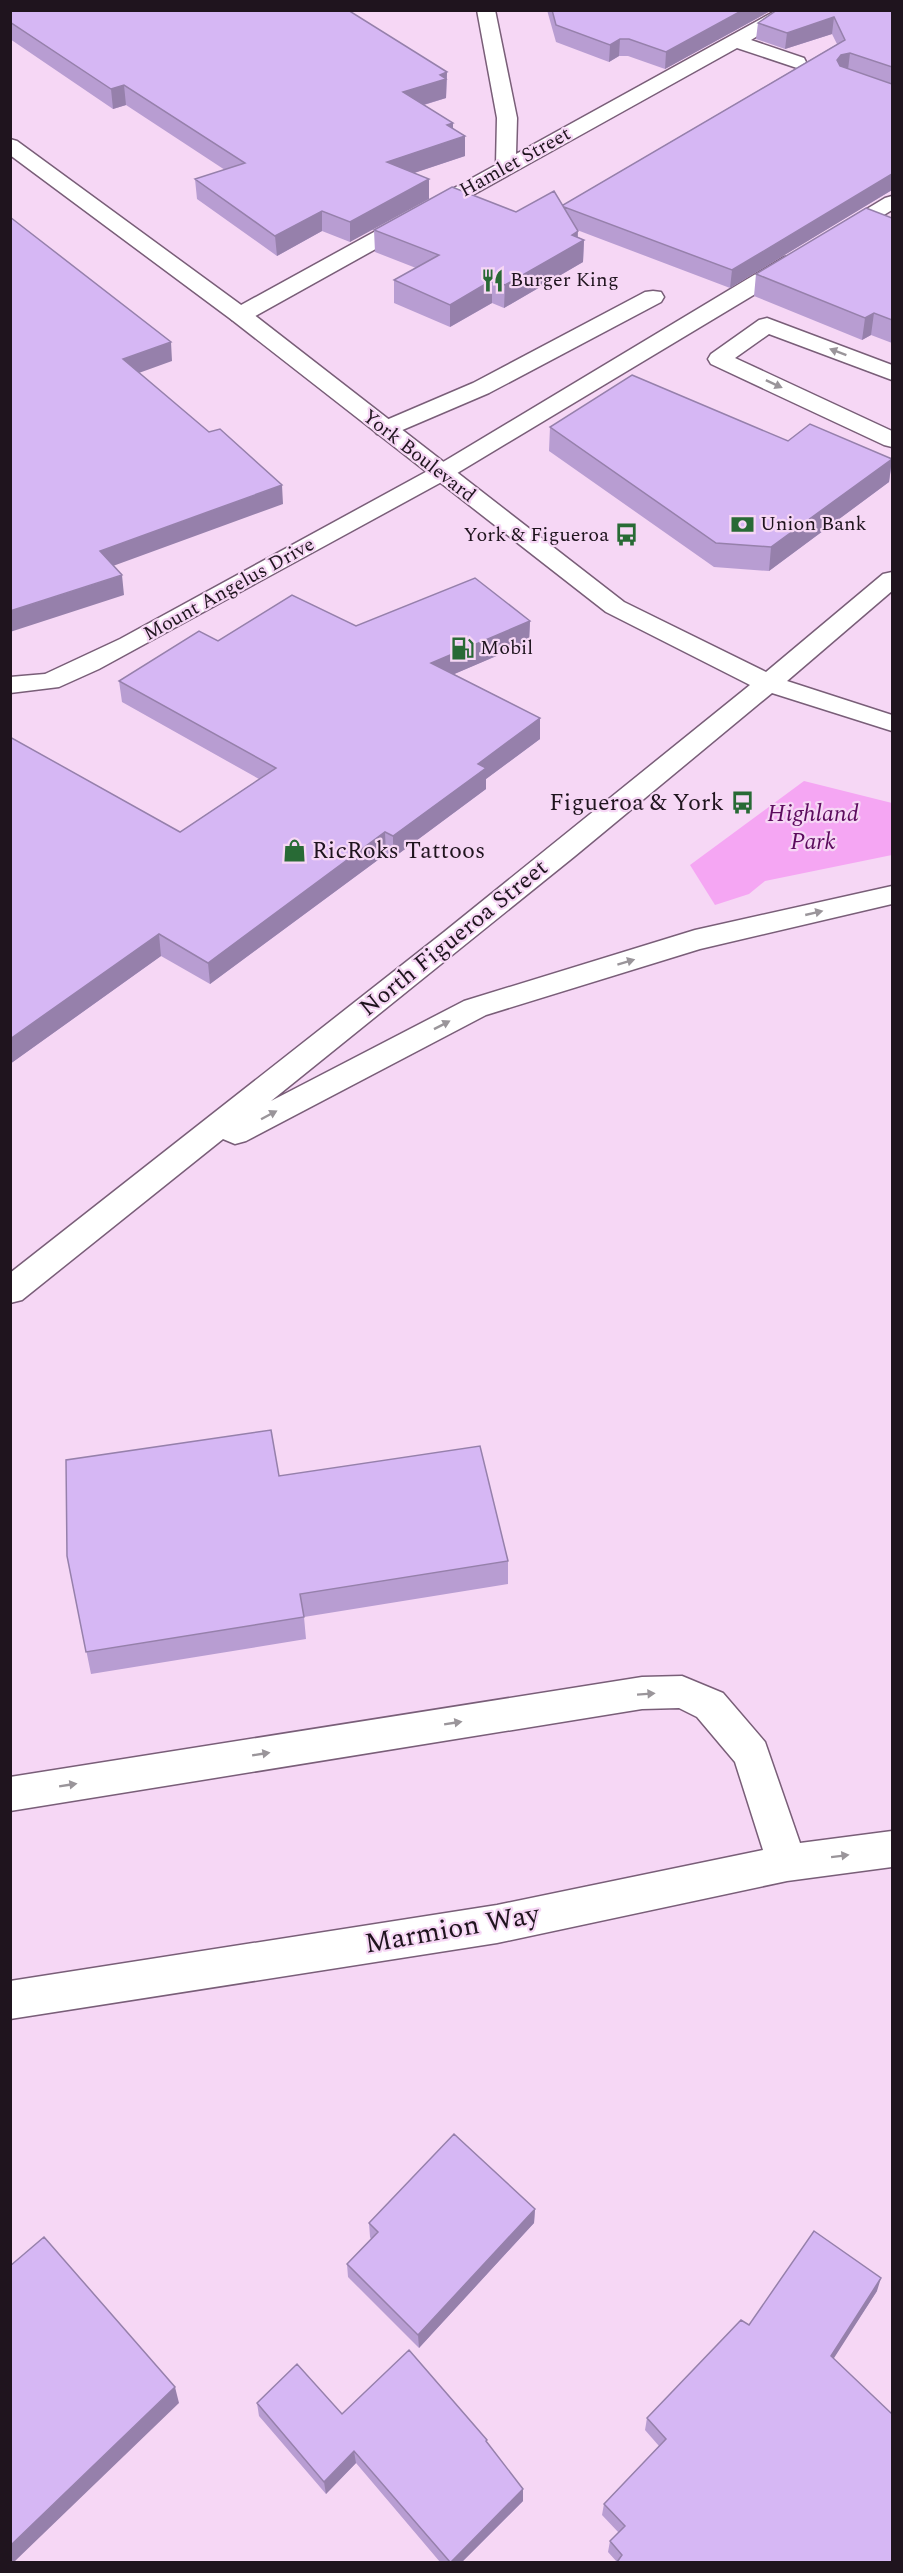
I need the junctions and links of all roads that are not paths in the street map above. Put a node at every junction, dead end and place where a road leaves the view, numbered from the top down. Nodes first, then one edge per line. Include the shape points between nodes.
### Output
1 (486, 10) edge
2 (791, 10) edge
3 (736, 41) junction
4 (797, 62) dead end
5 (10, 145) edge
6 (506, 166) junction
7 (892, 202) edge
8 (653, 297) dead end
9 (240, 315) junction
10 (892, 373) edge
11 (385, 429) junction
12 (892, 440) edge
13 (441, 473) junction
14 (892, 579) edge
15 (10, 684) edge
16 (769, 684) junction
17 (892, 723) edge
18 (892, 895) edge
19 (161, 1172) junction
20 (10, 1290) edge
21 (10, 1794) edge
22 (892, 1849) edge
23 (787, 1863) junction
24 (10, 2000) edge

1 - 6 main road via 507,118
2 - 3 main road, Hamlet Street
3 - 4 main road
3 - 6 main road, Hamlet Street
5 - 9 main road, York Boulevard
6 - 9 main road, Hamlet Street
7 - 13 main road, Mount Angelus Drive
8 - 11 main road via 481,388
9 - 11 main road, York Boulevard
10 -> 12 main road via 767,325 719,359
11 - 13 main road, York Boulevard
13 - 15 main road, Mount Angelus Drive via 90,664 50,681
13 - 16 main road, York Boulevard via 615,607
14 - 16 main road, North Figueroa Street
16 - 17 main road, York Boulevard
16 - 19 main road, North Figueroa Street
19 -> 18 main road via 475,1008 695,940
19 - 20 main road, North Figueroa Street
21 -> 23 main road via 630,1695 682,1692 710,1705 751,1754
23 -> 22 main road, Marmion Way
23 - 24 main road, Marmion Way via 497,1924

